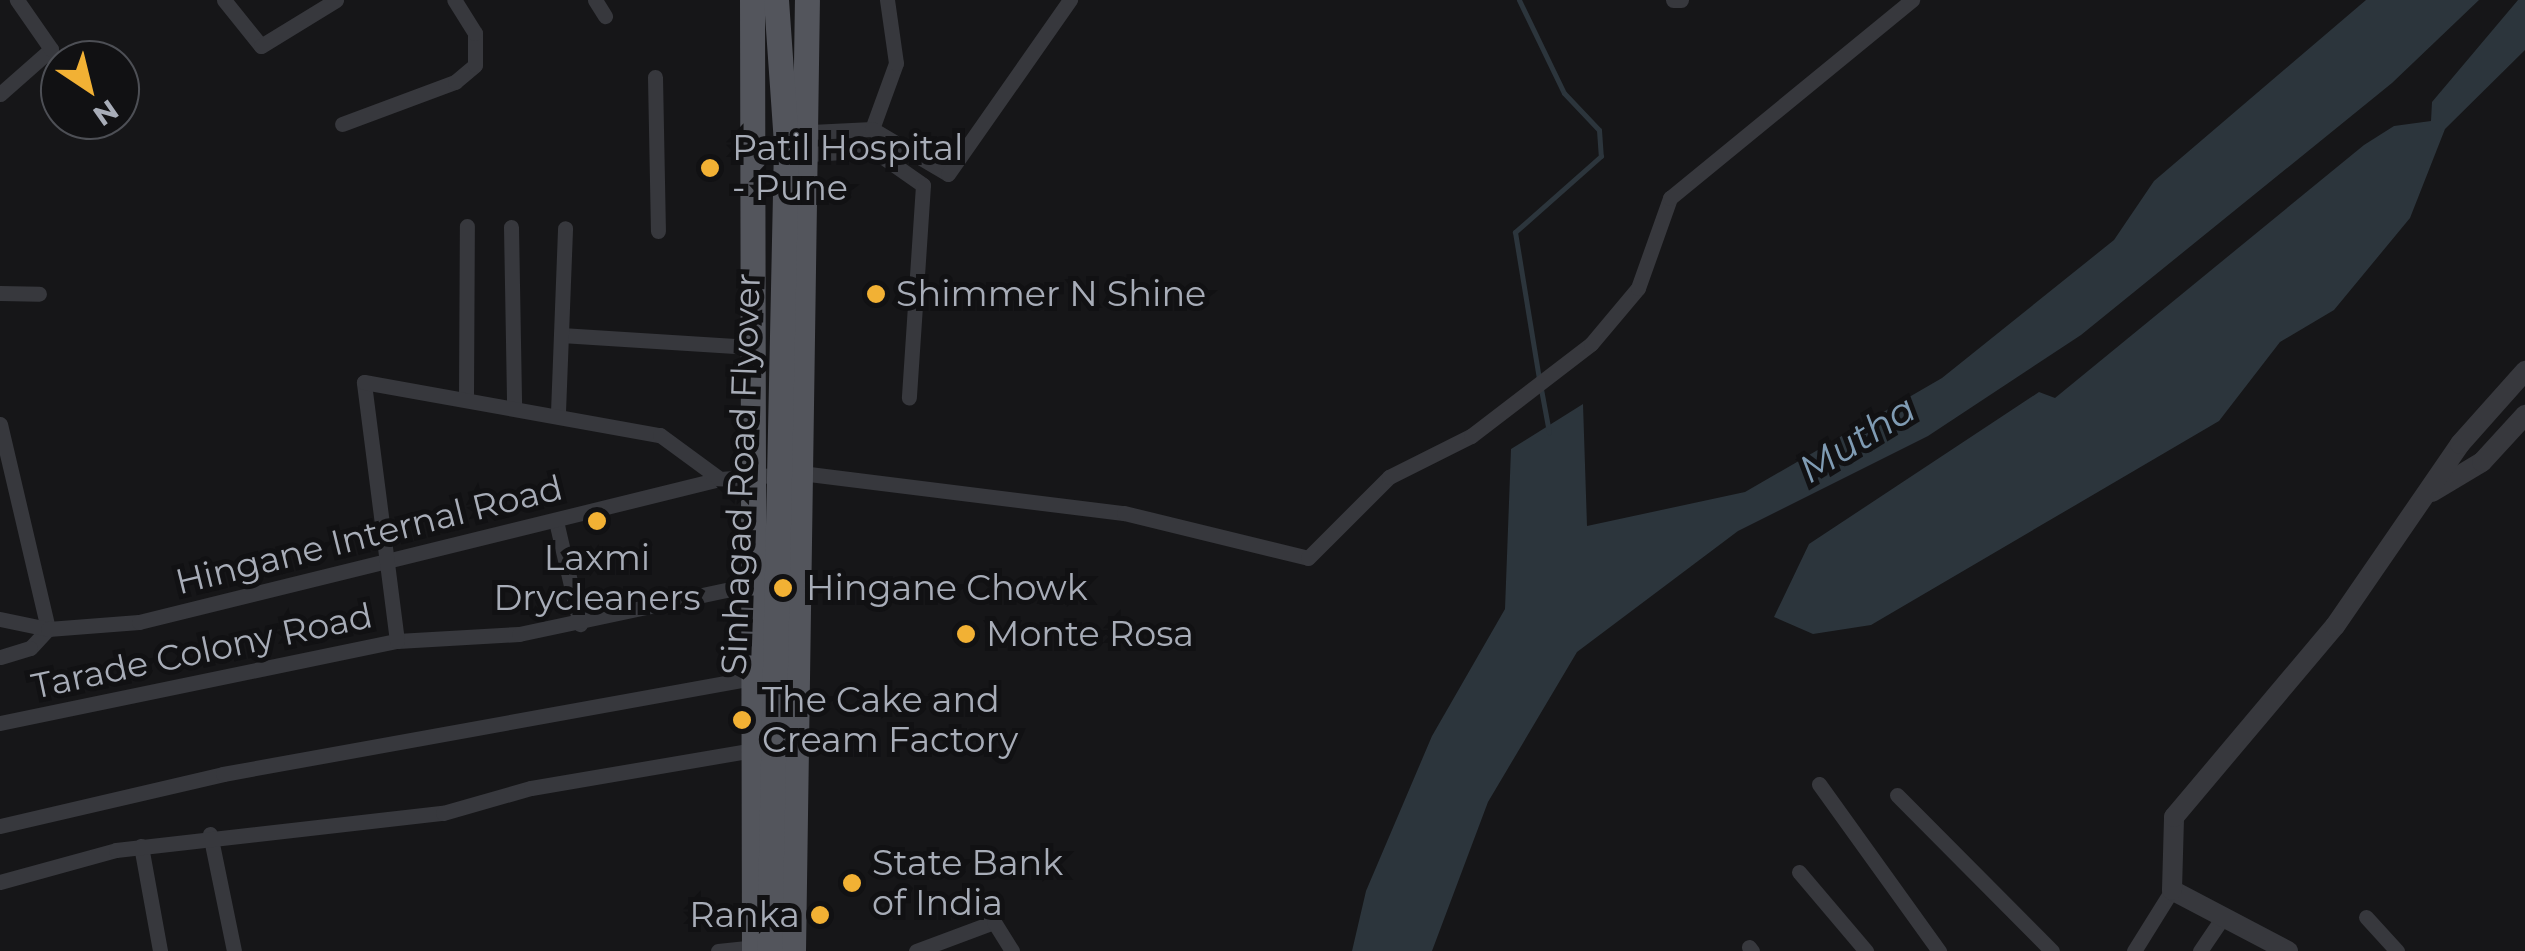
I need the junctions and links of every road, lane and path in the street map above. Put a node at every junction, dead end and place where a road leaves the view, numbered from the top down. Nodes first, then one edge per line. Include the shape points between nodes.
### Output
1 (17, 0) edge
2 (224, 0) edge
3 (336, 0) edge
4 (454, 0) edge
5 (595, 0) edge
6 (752, 0) edge
7 (776, 0) edge
8 (791, 0) edge
9 (807, 0) edge
10 (887, 0) edge
11 (1070, 0) edge
12 (1673, 0) edge
13 (1681, 0) edge
14 (1912, 0) edge
15 (605, 16) dead end
16 (655, 77) dead end
17 (0, 94) edge
18 (342, 124) dead end
19 (872, 129) junction
20 (811, 143) junction
21 (467, 226) dead end
22 (511, 227) dead end
23 (564, 228) dead end
24 (658, 231) dead end
25 (0, 293) edge
26 (39, 294) dead end
27 (560, 335) junction
28 (751, 346) junction
29 (2525, 371) edge
30 (466, 394) junction
31 (909, 398) dead end
32 (514, 402) junction
33 (558, 412) junction
34 (2525, 415) edge
35 (0, 424) edge
36 (801, 472) junction
37 (750, 476) junction
38 (720, 479) junction
39 (2430, 494) junction
40 (556, 521) junction
41 (380, 563) junction
42 (749, 585) junction
43 (0, 619) edge
44 (580, 624) junction
45 (48, 629) junction
46 (397, 641) junction
47 (0, 656) edge
48 (753, 678) junction
49 (0, 723) edge
50 (752, 750) junction
51 (1819, 784) dead end
52 (1896, 795) dead end
53 (0, 826) edge
54 (210, 834) junction
55 (140, 846) junction
56 (1799, 872) dead end
57 (0, 882) edge
58 (2172, 890) junction
59 (2223, 917) junction
60 (2366, 917) dead end
61 (759, 950) edge
62 (160, 951) edge
63 (234, 951) edge
64 (718, 951) edge
65 (782, 951) edge
66 (793, 951) edge
67 (916, 951) edge
68 (1012, 951) edge
69 (1866, 951) edge
70 (1939, 951) edge
71 (2052, 951) edge
72 (2134, 951) edge
73 (2200, 951) edge
74 (2288, 951) edge
75 (2397, 951) edge

1 - 17 street via 51,49
2 - 3 street via 265,46
4 - 18 street via 475,32 475,65 455,82
5 - 15 street
6 - 28 main road
7 - 61 main road, Sinhagad Road Flyover, bridge via 786,144
8 - 65 main road, Sinhagad Road Flyover, bridge
9 - 20 main road
10 - 19 street via 893,89
11 - 19 street via 948,174
12 - 13 street
14 - 36 street, Hingane Internal Road via 1670,198 1638,288 1591,344 1471,436 1389,477 1308,558 1124,513
16 - 24 street
19 - 20 street
20 - 31 street via 874,150 923,185
20 - 36 main road
21 - 30 street
22 - 32 street
23 - 27 street
25 - 26 street
27 - 28 street
27 - 33 street
28 - 37 main road
29 - 39 street via 2460,444
30 - 32 street
30 - 41 street, Tarade Colony Road via 364,382
32 - 33 street
33 - 38 street via 660,435
34 - 39 street via 2482,462
35 - 45 street
36 - 37 street, Hingane Internal Road
36 - 66 main road
37 - 38 street, Hingane Internal Road
37 - 42 main road
38 - 40 street, Hingane Internal Road
39 - 58 street via 2335,626 2174,817
40 - 41 street, Hingane Internal Road
40 - 44 street
41 - 45 street, Hingane Internal Road via 139,622
41 - 46 street, Tarade Colony Road
42 - 44 street
42 - 48 main road
43 - 45 street, Hingane Internal Road
44 - 46 street
45 - 47 street via 30,648
46 - 49 street, Tarade Colony Road
48 - 50 main road
48 - 53 street via 223,774
50 - 54 street via 531,788 443,814
50 - 61 main road
51 - 70 street
52 - 71 street
54 - 55 street
54 - 63 street
55 - 57 street
55 - 62 street
56 - 69 street
58 - 59 street
58 - 72 street
59 - 73 street
59 - 74 street
60 - 75 street
61 - 64 street
67 - 68 street via 994,922

